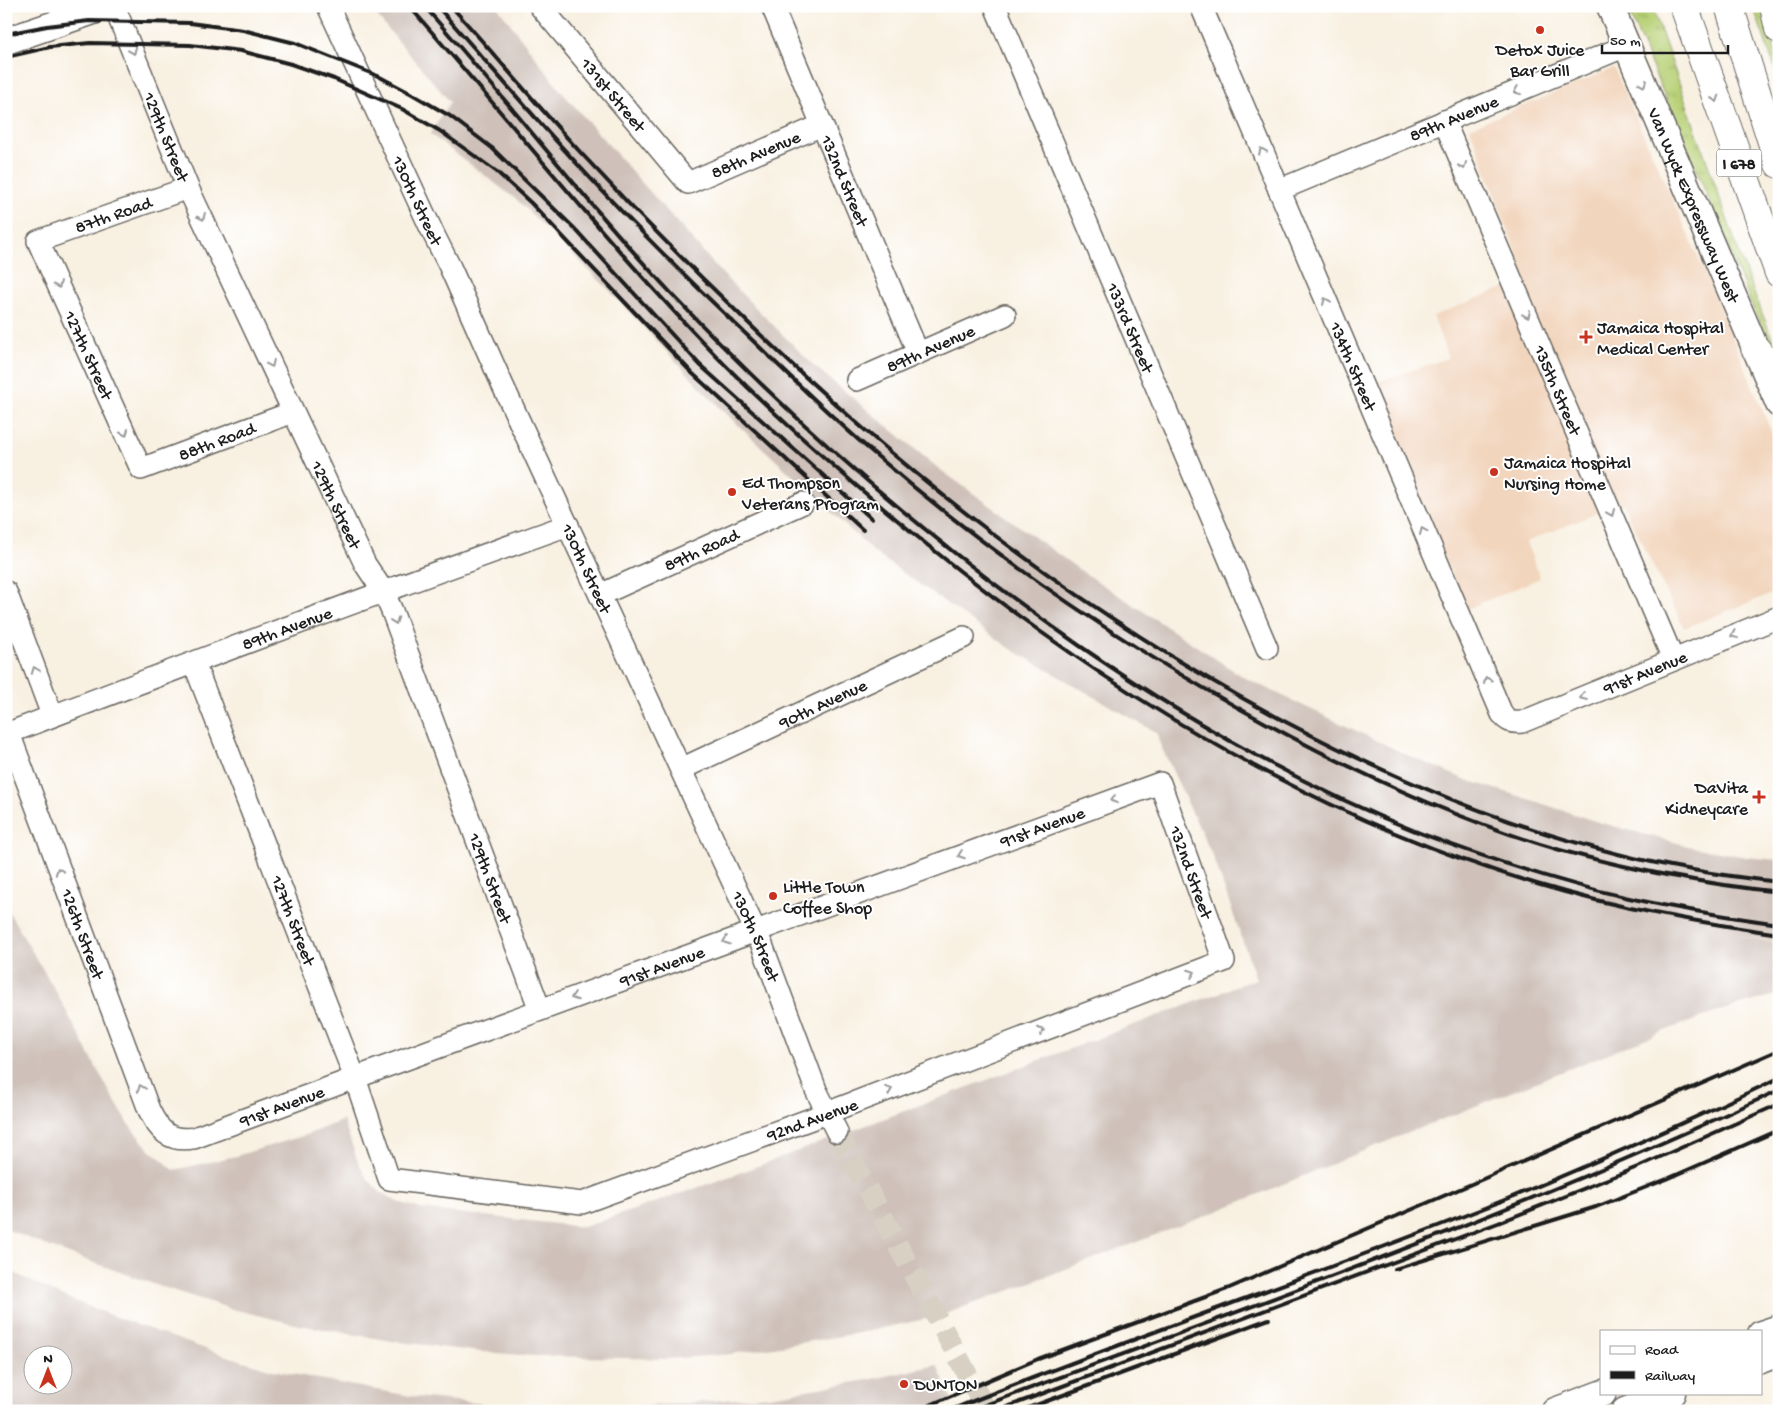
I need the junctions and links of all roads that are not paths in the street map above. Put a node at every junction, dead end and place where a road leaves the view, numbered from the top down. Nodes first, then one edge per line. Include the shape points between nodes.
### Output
1 (108, 6) edge
2 (114, 6) edge
3 (328, 6) edge
4 (540, 6) edge
5 (772, 6) edge
6 (995, 6) edge
7 (1201, 6) edge
8 (1610, 6) edge
9 (1684, 6) edge
10 (1729, 6) edge
11 (1774, 6) edge
12 (1779, 29) edge
13 (6, 41) edge
14 (1626, 46) junction
15 (1444, 121) junction
16 (822, 125) junction
17 (1779, 164) edge
18 (688, 183) joint
19 (188, 188) junction
20 (1279, 190) junction
21 (38, 241) joint
22 (1779, 273) edge
23 (1005, 315) dead end
24 (1755, 348) junction
25 (918, 353) junction
26 (1779, 377) edge
27 (857, 380) dead end
28 (1779, 404) edge
29 (294, 412) junction
30 (141, 469) joint
31 (803, 503) dead end
32 (568, 525) junction
33 (383, 591) junction
34 (6, 592) edge
35 (600, 595) junction
36 (1779, 617) edge
37 (964, 636) dead end
38 (1267, 648) dead end
39 (1673, 659) junction
40 (194, 663) junction
41 (52, 715) junction
42 (1510, 722) joint
43 (8, 734) edge
44 (681, 769) junction
45 (1160, 783) joint
46 (754, 930) junction
47 (1224, 961) joint
48 (540, 1010) junction
49 (354, 1078) junction
50 (827, 1113) junction
51 (163, 1132) joint
52 (837, 1132) tunnel mouth
53 (389, 1179) joint
54 (1779, 1328) edge
55 (1762, 1334) edge
56 (1779, 1353) edge
57 (1762, 1360) edge
58 (1600, 1394) edge
59 (1658, 1399) edge
60 (1555, 1411) edge
61 (1625, 1411) edge

1 - 13 main road
2 -> 19 street, 129th Street
3 - 32 street, 130th Street
4 - 18 street, 131st Street
5 - 16 street, 132nd Street
6 - 38 street, 133rd Street
20 -> 7 street, 134th Street
8 - 14 main road, Van Wyck Expressway West
9 -> 22 highway, I 678
10 - 17 highway, I 678
11 - 12 highway
14 -> 15 street, 89th Avenue
14 -> 24 main road, Van Wyck Expressway West
15 - 20 street, 89th Avenue
15 -> 39 street, 135th Street
16 - 18 street, 88th Avenue
16 - 25 street, 132nd Street
19 - 21 street, 87th Road
19 -> 29 street, 129th Street
42 -> 20 street, 134th Street via 1502,714
21 -> 30 street, 127th Street
23 - 25 street, 89th Avenue
24 - 26 highway
24 - 28 main road, Van Wyck Expressway West
25 - 27 street, 89th Avenue
29 - 30 street, 88th Road
29 - 33 street, 129th Street via 366,564
31 - 35 street, 89th Road
32 - 33 street, 89th Avenue
32 - 35 street, 130th Street
33 - 40 street, 89th Avenue
33 -> 48 street, 129th Street
41 -> 34 street
35 - 44 street, 130th Street
36 -> 39 street, 91st Avenue
37 - 44 street, 90th Avenue
39 -> 42 street, 91st Avenue via 1522,722
40 - 41 street, 89th Avenue
40 - 49 street, 127th Street
41 - 43 street, 89th Avenue
51 -> 43 street, 126th Street via 150,1110
44 - 46 street, 130th Street
45 -> 46 street, 91st Avenue
45 - 47 street, 132nd Street
46 -> 48 street, 91st Avenue
46 - 50 street, 130th Street
50 -> 47 street, 92nd Avenue
48 - 49 street, 91st Avenue
49 - 51 street, 91st Avenue via 194,1138 176,1138
49 - 53 street, 127th Street
50 - 52 street, 130th Street
50 - 53 street, 92nd Avenue via 582,1203
54 - 55 main road
56 - 57 main road
58 - 60 main road
59 - 61 main road

